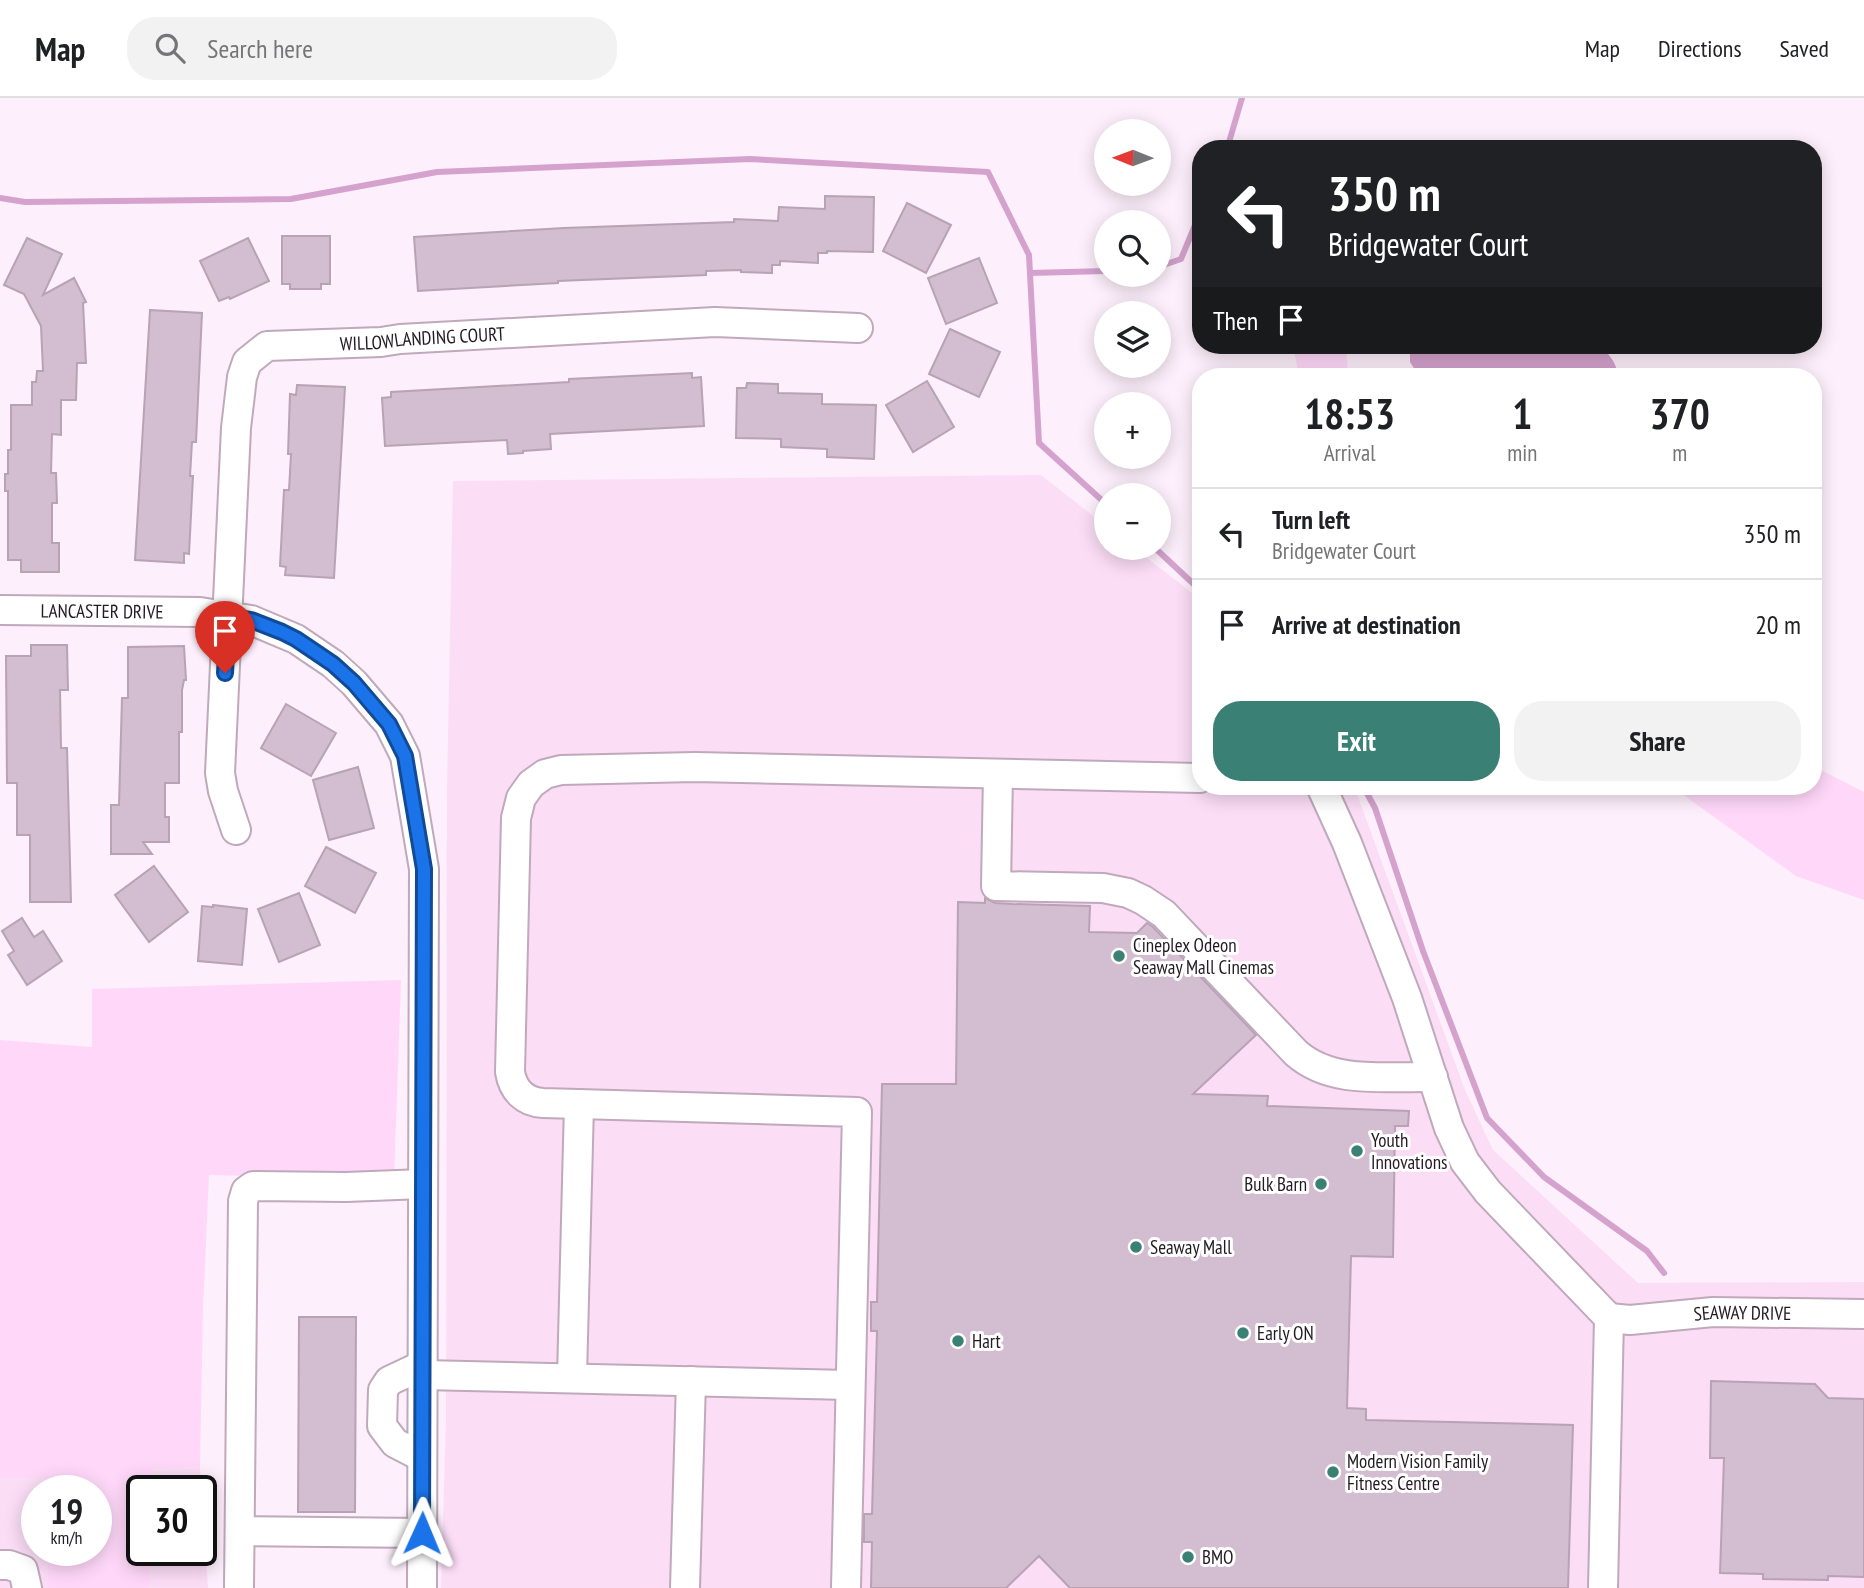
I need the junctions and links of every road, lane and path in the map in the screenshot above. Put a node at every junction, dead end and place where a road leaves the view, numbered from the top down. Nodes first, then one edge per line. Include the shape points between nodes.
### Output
1 (858, 328) dead end
2 (0, 610) edge
3 (228, 616) junction
4 (998, 774) junction
5 (1192, 778) edge
6 (1325, 795) edge
7 (236, 830) dead end
8 (1433, 1077) junction
9 (579, 1104) junction
10 (423, 1184) junction
11 (1864, 1314) edge
12 (1615, 1319) junction
13 (423, 1370) junction
14 (572, 1377) junction
15 (691, 1381) junction
16 (850, 1385) junction
17 (422, 1457) junction
18 (240, 1531) junction
19 (422, 1533) junction
20 (0, 1565) edge
21 (27, 1588) edge
22 (240, 1588) edge
23 (422, 1588) edge
24 (685, 1588) edge
25 (846, 1588) edge
26 (1602, 1588) edge

1 - 3 street, WILLOWLANDING COURT via 715,322 267,346 247,362 242,377
2 - 3 street, LANCASTER DRIVE
3 - 7 street, WILLOWLANDING COURT via 220,773
3 - 10 street, LANCASTER DRIVE via 282,632 333,664 389,724 405,756 424,869
4 - 5 street
4 - 8 street via 996,886 1103,888 1136,896 1164,914 1311,1064 1341,1075
4 - 9 street via 695,767 561,770 534,781 521,798 516,818 510,1074 517,1090 534,1102
6 - 8 street via 1407,998
8 - 12 street via 1448,1128 1465,1162 1488,1192
9 - 14 street
9 - 16 street via 857,1112
10 - 13 street, LANCASTER DRIVE
10 - 18 street via 253,1186 246,1191
11 - 12 street, SEAWAY DRIVE via 1713,1312
12 - 26 street
13 - 14 street
13 - 17 street, LANCASTER DRIVE
13 - 17 street via 389,1381 383,1390 382,1426 395,1443
14 - 15 street
15 - 16 street
15 - 24 street
16 - 25 street
17 - 19 street, LANCASTER DRIVE
18 - 19 street
18 - 22 street
19 - 23 street, LANCASTER DRIVE
20 - 21 street via 23,1570

